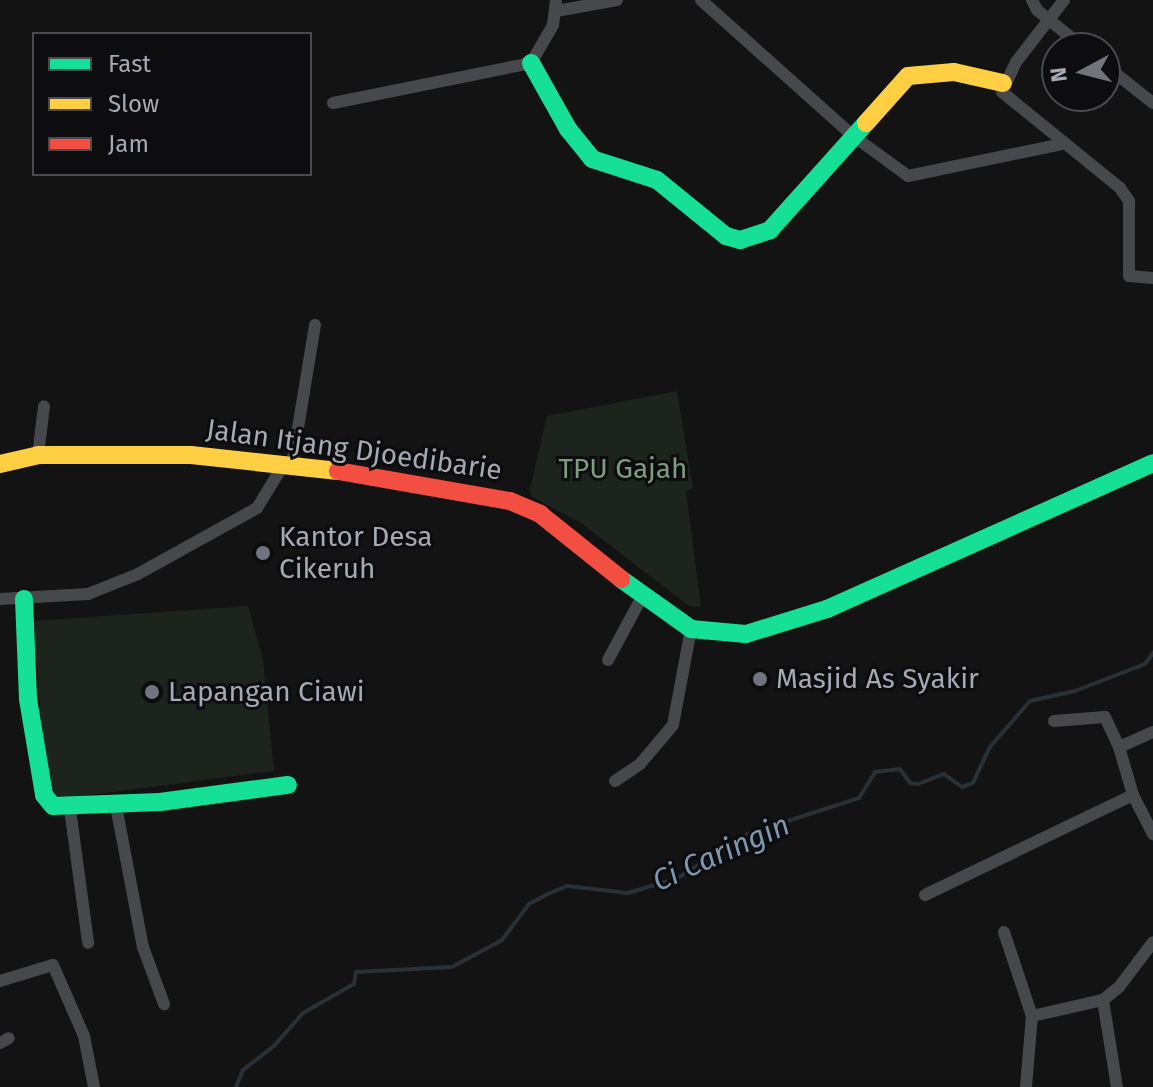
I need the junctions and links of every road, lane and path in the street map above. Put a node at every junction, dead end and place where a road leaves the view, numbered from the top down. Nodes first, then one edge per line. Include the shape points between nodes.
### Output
1 (617, 0) edge
2 (701, 0) edge
3 (1032, 0) edge
4 (1064, 0) edge
5 (556, 6) edge
6 (1048, 19) junction
7 (1064, 32) edge
8 (531, 63) junction
9 (1121, 78) edge
10 (1003, 83) junction
11 (333, 103) dead end
12 (1153, 103) edge
13 (852, 135) junction
14 (1062, 144) junction
15 (1153, 278) edge
16 (315, 325) dead end
17 (44, 406) dead end
18 (38, 455) junction
19 (1153, 463) edge
20 (0, 464) edge
21 (288, 464) junction
22 (643, 595) junction
23 (0, 599) edge
24 (24, 599) junction
25 (691, 629) junction
26 (608, 660) dead end
27 (1054, 721) dead end
28 (1153, 732) edge
29 (1119, 747) junction
30 (615, 781) dead end
31 (288, 785) dead end
32 (1133, 795) junction
33 (116, 806) junction
34 (70, 809) junction
35 (1153, 834) edge
36 (925, 895) dead end
37 (1004, 932) dead end
38 (1153, 942) edge
39 (88, 943) dead end
40 (0, 981) edge
41 (1103, 1000) junction
42 (164, 1004) dead end
43 (1032, 1016) junction
44 (94, 1087) edge
45 (1026, 1087) edge
46 (1117, 1087) edge

1 - 5 street
2 - 13 street
3 - 6 street
4 - 6 street
5 - 8 street
6 - 7 street
6 - 10 street
8 - 11 street
8 - 13 main road via 568,129 592,159 657,180 726,236 754,238 770,230
9 - 12 street
10 - 13 main road via 954,72 915,73
10 - 14 street via 1008,99
13 - 14 street via 908,176
14 - 15 street via 1120,188 1129,201 1129,276
16 - 21 street
17 - 18 street
18 - 20 main road, Jalan Itjang Djoedibarie
18 - 21 main road, Jalan Itjang Djoedibarie via 191,455
19 - 25 main road via 827,609 746,634
21 - 22 main road, Jalan Itjang Djoedibarie via 510,501 540,514
21 - 24 street via 257,508 138,574 88,594
22 - 25 main road, Jalan Itjang Djoedibarie
22 - 26 street
23 - 24 street
24 - 34 main road via 28,699 44,795 53,806
25 - 30 street via 673,725 640,764
27 - 29 street via 1105,717
28 - 29 street
29 - 32 street
31 - 33 main road
32 - 35 street
32 - 36 street
33 - 34 main road
33 - 42 street via 143,947
34 - 39 street via 81,922
37 - 43 street
38 - 41 street
40 - 44 street via 53,965 84,1036
41 - 43 street
41 - 46 street
43 - 45 street

